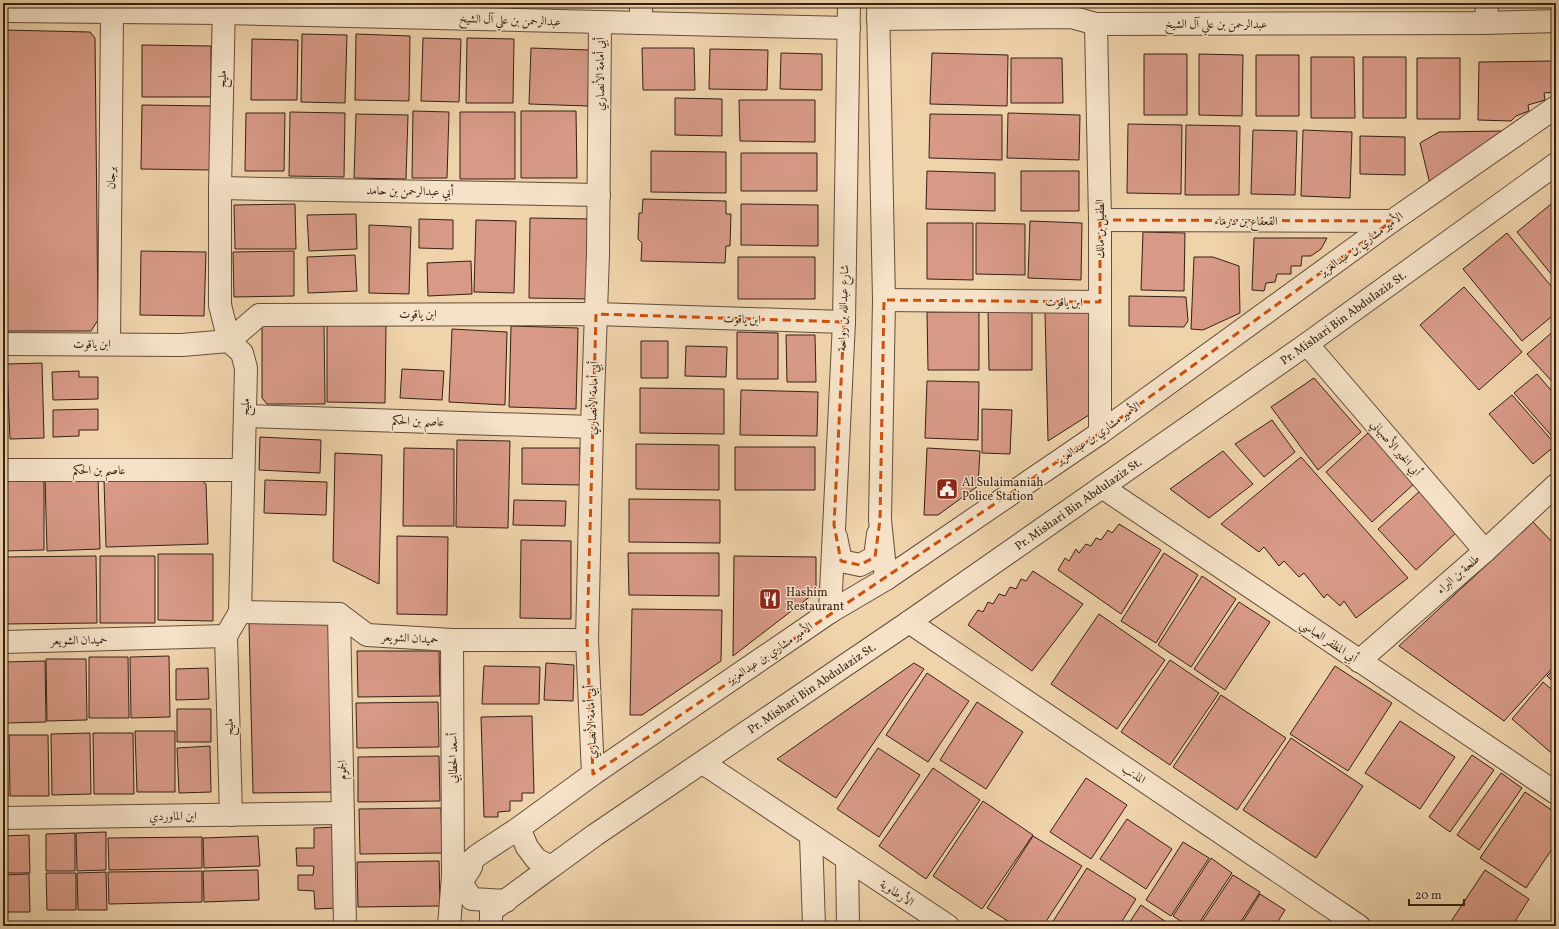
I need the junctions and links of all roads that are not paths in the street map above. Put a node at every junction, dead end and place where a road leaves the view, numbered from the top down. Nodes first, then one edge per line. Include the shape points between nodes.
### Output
1 (849, 3) edge
2 (224, 8) edge
3 (1071, 10) edge
4 (3, 11) edge
5 (878, 11) edge
6 (112, 13) junction
7 (642, 13) edge
8 (1487, 13) edge
9 (1556, 21) edge
10 (600, 23) junction
11 (1096, 24) junction
12 (849, 28) junction
13 (1556, 107) edge
14 (1556, 164) edge
15 (220, 188) junction
16 (599, 195) junction
17 (1100, 220) junction
18 (1392, 222) junction
19 (884, 300) junction
20 (1100, 302) junction
21 (596, 314) junction
22 (844, 322) junction
23 (229, 341) junction
24 (3, 344) edge
25 (109, 344) junction
26 (1307, 344) junction
27 (245, 416) junction
28 (592, 426) junction
29 (1100, 433) junction
30 (3, 470) edge
31 (243, 470) junction
32 (1556, 485) edge
33 (1102, 487) junction
34 (880, 520) junction
35 (834, 525) junction
36 (1485, 551) junction
37 (886, 578) junction
38 (240, 612) junction
39 (830, 612) junction
40 (339, 614) junction
41 (909, 622) junction
42 (226, 636) junction
43 (452, 640) junction
44 (588, 640) junction
45 (3, 642) edge
46 (1359, 661) junction
47 (703, 763) junction
48 (593, 774) junction
49 (1556, 793) edge
50 (343, 813) junction
51 (231, 815) junction
52 (3, 818) edge
53 (519, 828) junction
54 (811, 836) junction
55 (478, 855) junction
56 (847, 859) junction
57 (551, 867) junction
58 (453, 876) junction
59 (506, 901) junction
60 (345, 926) edge
61 (449, 926) edge
62 (491, 926) edge
63 (814, 926) edge
64 (848, 926) edge
65 (948, 926) edge
66 (1359, 926) edge

1 - 12 street, شارع عبدالله بن رواحة
2 - 6 street, عبدالرحمن بن علي آل الشيخ
2 - 10 street, عبدالرحمن بن علي آل الشيخ
2 - 15 street, مليح
3 - 5 street, عبدالرحمن بن علي آل الشيخ
3 - 11 street, عبدالرحمن بن علي آل الشيخ
4 - 6 street, عبدالرحمن بن علي آل الشيخ
5 - 19 street
6 - 25 street, برجان
7 - 10 street, عبدالرحمن بن علي آل الشيخ
7 - 12 street, عبدالرحمن بن علي آل الشيخ
8 - 9 street, عبدالرحمن بن علي آل الشيخ
8 - 11 street, عبدالرحمن بن علي آل الشيخ
10 - 16 street, أبي أمامة الأنصاري
11 - 17 street, الطفيل بن مالك
12 - 22 street, شارع عبدالله بن رواحة
13 - 18 street, الأمير مشاري بن عبدالعزيز
14 - 26 street, Pr. Mishari Bin Abdulaziz St.
15 - 16 street, أبي عبدالرحمن بن حامد
15 - 23 street, مليح via 220,305
16 - 21 street, أبي أمامة الأنصاري
17 - 18 street, القعقاع بن درماء
17 - 20 street, الطفيل بن مالك
18 - 29 street, الأمير مشاري بن عبدالعزيز
19 - 20 street, ابن ياقوت
19 - 34 street
20 - 29 street, الطفيل بن مالك
21 - 22 street, ابن ياقوت
21 - 23 street, ابن ياقوت via 259,315
21 - 28 street, أبي أمامة الأنصاري
22 - 35 street, شارع عبدالله بن رواحة
23 - 25 street, ابن ياقوت via 182,345
23 - 27 street, مليح via 242,353 246,368
24 - 25 street, ابن ياقوت
26 - 33 street, Pr. Mishari Bin Abdulaziz St.
26 - 36 street, أبي الخير الأصبهاني
27 - 28 street, عاصم بن الحكم
27 - 31 street, مليح
28 - 44 street, أبي أمامة الأنصاري
29 - 37 street, الأمير مشاري بن عبدالعزيز
30 - 31 street, عاصم بن الحكم
31 - 38 street, مليح
32 - 36 street, طلحة بن البراء
33 - 41 street, Pr. Mishari Bin Abdulaziz St.
33 - 46 street, أبي المظفر العباسي
34 - 35 street via 875,557 860,565 842,561
34 - 37 street
35 - 39 street, شارع عبدالله بن رواحة
36 - 46 street, طلحة بن البراء
37 - 39 street, الأمير مشاري بن عبدالعزيز
38 - 40 street
38 - 42 street, مليح
39 - 48 street, الأمير مشاري بن عبدالعزيز
40 - 43 street, حميدان الشويعر via 366,635
40 - 50 street, الجموم
41 - 47 street, Pr. Mishari Bin Abdulaziz St.
41 - 66 street, المذنب
42 - 45 street, حميدان الشويعر
42 - 51 street, مليح
43 - 44 street, حميدان الشويعر
43 - 58 street, أسعد الحطابي
44 - 48 street, أبي أمامة الأنصاري
46 - 49 street, أبي المظفر العباسي
47 - 54 street, الأرطاوية
47 - 57 street, Pr. Mishari Bin Abdulaziz St.
48 - 53 street, الأمير مشاري بن عبدالعزيز
50 - 51 street, ابن الماوردي
50 - 60 street, الجموم
51 - 52 street, ابن الماوردي
53 - 55 street, الأمير مشاري بن عبدالعزيز
53 - 57 street via 527,847 536,859
54 - 56 street, الأرطاوية
54 - 63 street
55 - 58 street, الأمير مشاري بن عبدالعزيز
55 - 59 street via 461,883 472,899
56 - 64 street
56 - 65 street, الأرطاوية
57 - 59 street, Pr. Mishari Bin Abdulaziz St.
58 - 61 street, أسعد الحطابي
59 - 62 street, Pr. Mishari Bin Abdulaziz St. via 491,911

